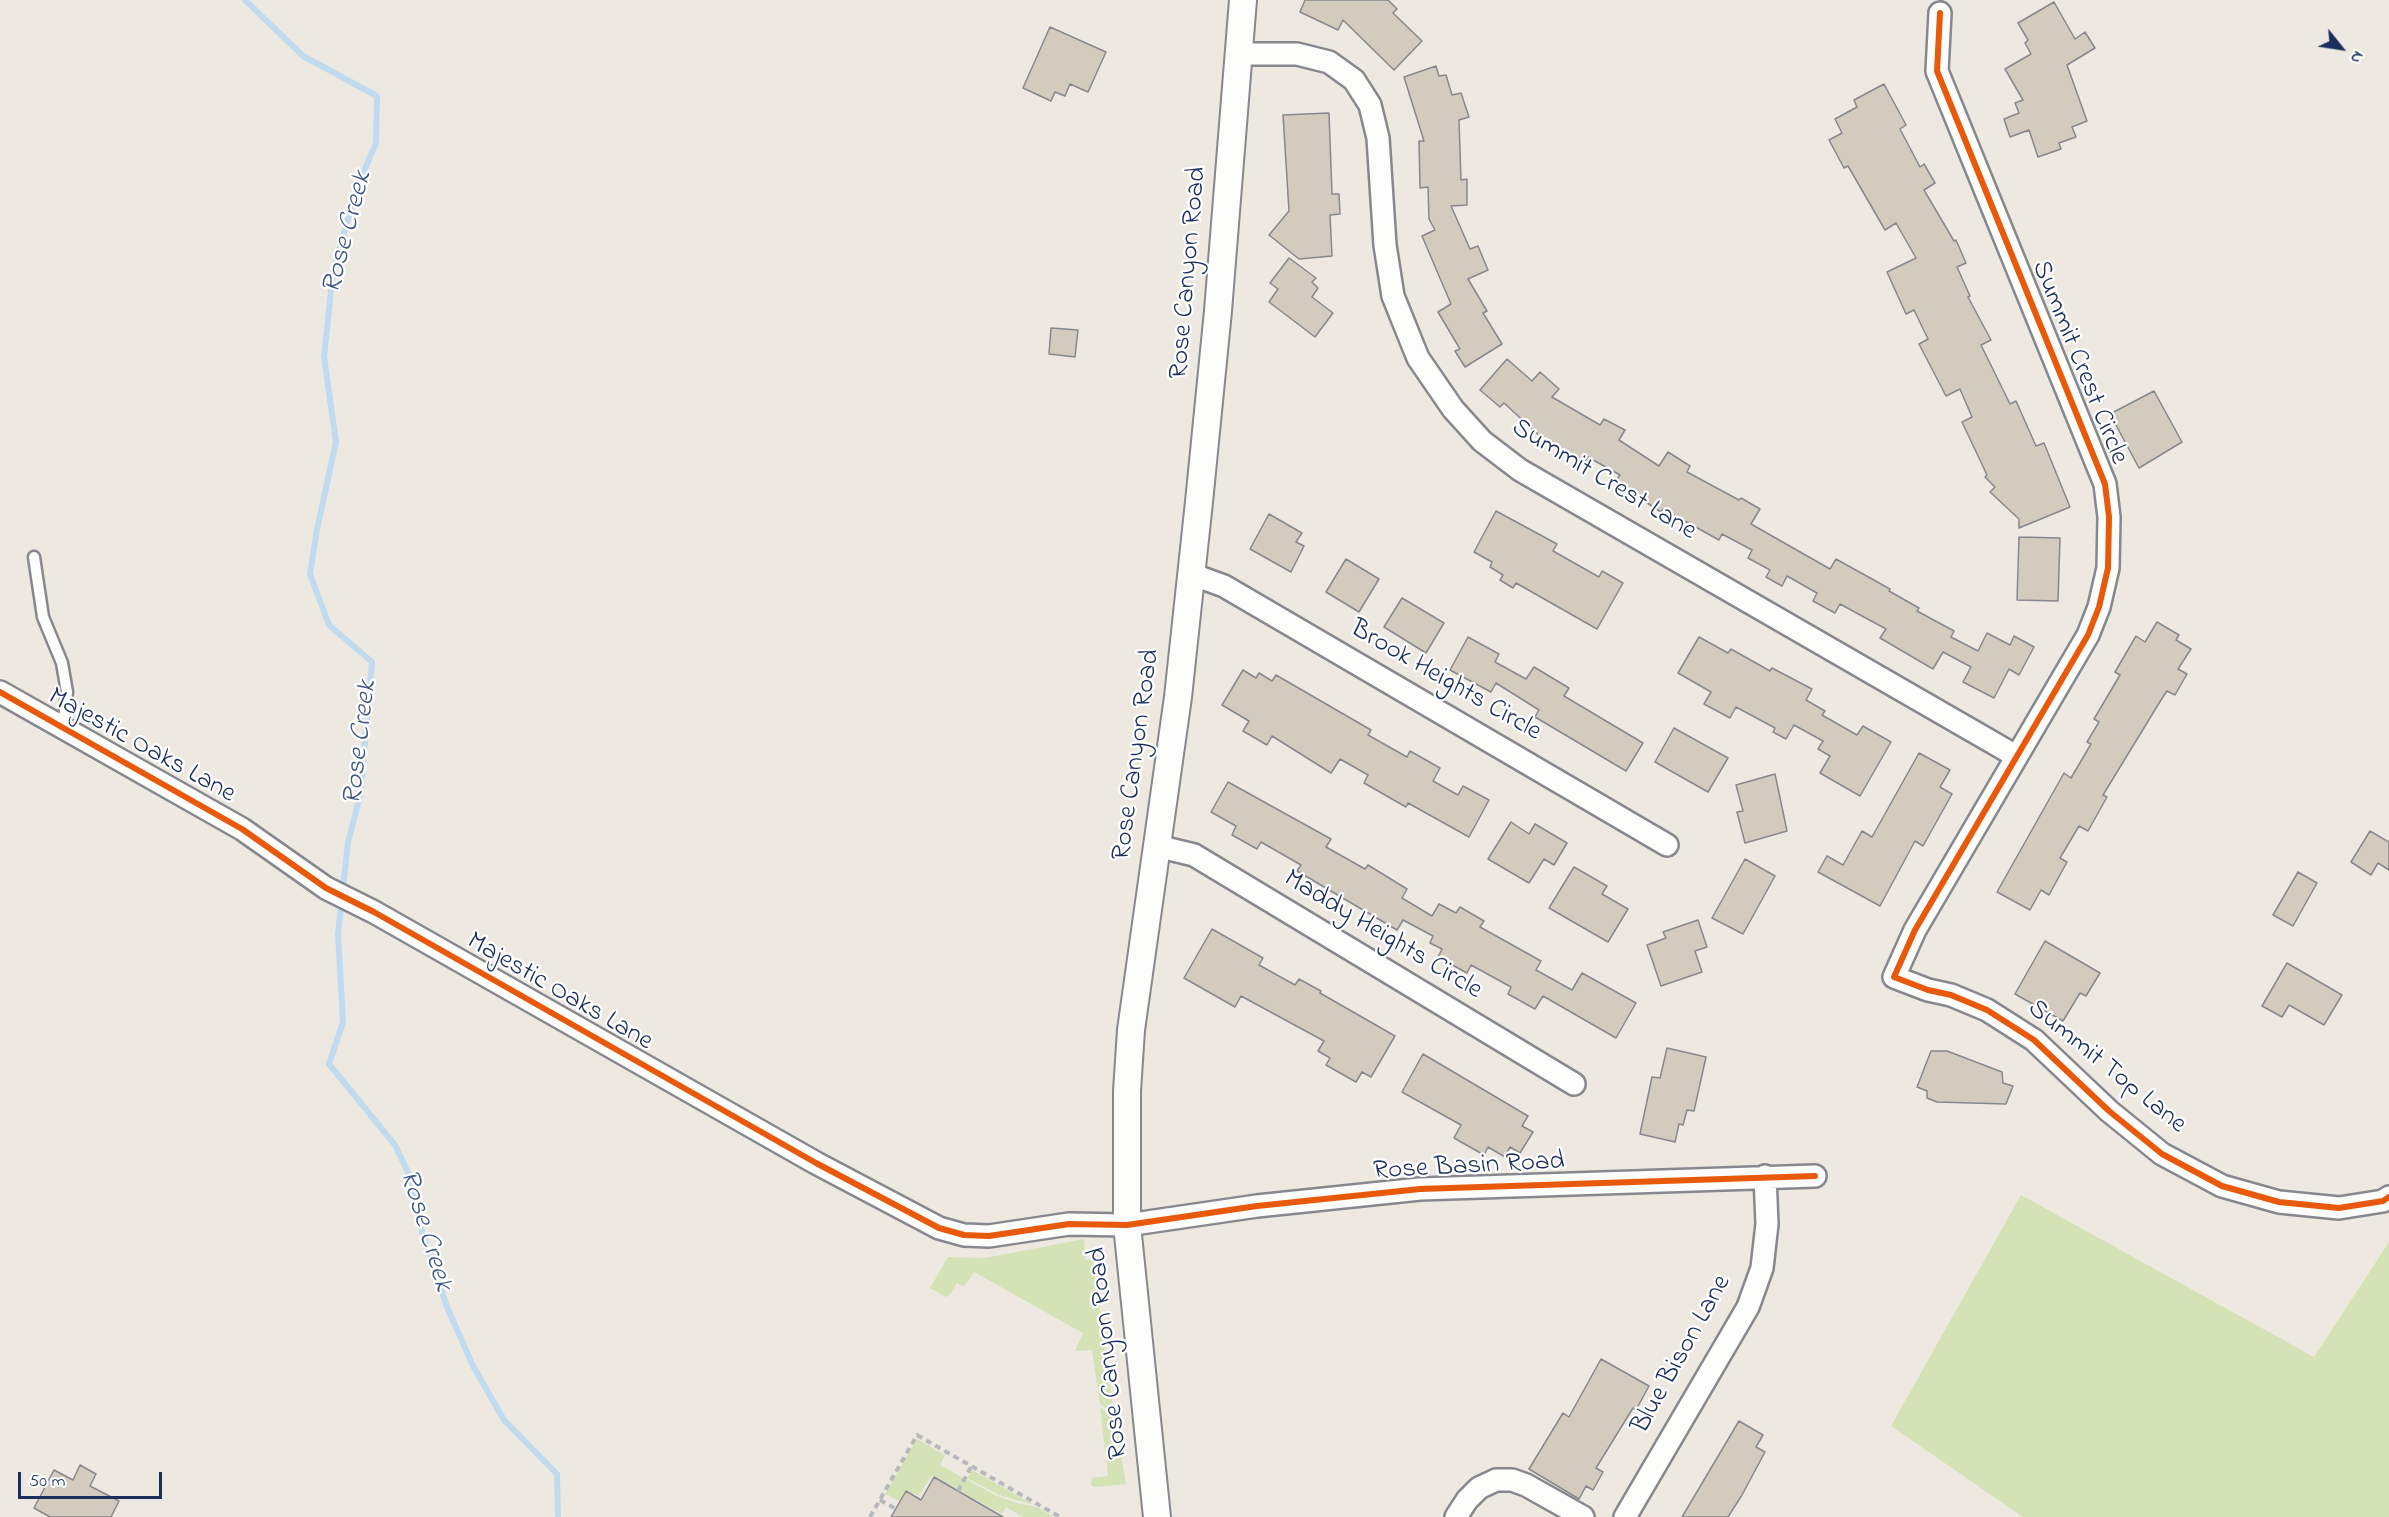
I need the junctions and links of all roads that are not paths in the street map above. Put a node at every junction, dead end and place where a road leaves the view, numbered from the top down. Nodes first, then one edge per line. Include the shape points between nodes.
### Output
1 (1243, 0) edge
2 (1940, 13) dead end
3 (1240, 54) junction
4 (34, 557) dead end
5 (1191, 574) junction
6 (0, 692) edge
7 (63, 728) junction
8 (2016, 756) junction
9 (1667, 845) dead end
10 (1157, 846) junction
11 (1574, 1084) dead end
12 (1765, 1176) junction
13 (1815, 1176) dead end
14 (2389, 1197) edge
15 (1127, 1225) junction
16 (1157, 1517) edge
17 (1456, 1517) edge
18 (1583, 1517) edge
19 (1624, 1517) edge

1 - 3 street, Rose Canyon Road
2 - 8 street, Summit Crest Circle via 1937,71 2105,484 2109,517 2108,568 2092,625
3 - 5 street, Rose Canyon Road
3 - 8 street, Summit Crest Lane via 1297,54 1329,62 1354,80 1370,105 1378,138 1385,245 1393,296 1418,358 1453,409 1482,441 1520,470
4 - 7 lane via 43,617 62,663 67,692
5 - 9 street, Brook Heights Circle via 1224,586
5 - 10 street, Rose Canyon Road
6 - 7 street, Majestic Oaks Lane
7 - 15 street, Majestic Oaks Lane via 242,829 326,888 939,1228 964,1236 989,1236 1069,1224
8 - 14 street, Summit Top Lane via 1915,930 1894,977 1951,995 1997,1016 2034,1040 2109,1111 2162,1154 2222,1186 2279,1202 2339,1208
10 - 11 street, Maddy Heights Circle via 1194,855
10 - 15 street, Rose Canyon Road via 1131,1030
12 - 13 street, Rose Basin Road
12 - 15 street, Rose Basin Road via 1420,1188
12 - 19 street, Blue Bison Lane via 1767,1224 1762,1268 1748,1307
15 - 16 street, Rose Canyon Road
17 - 18 street via 1479,1488 1496,1480 1526,1485

